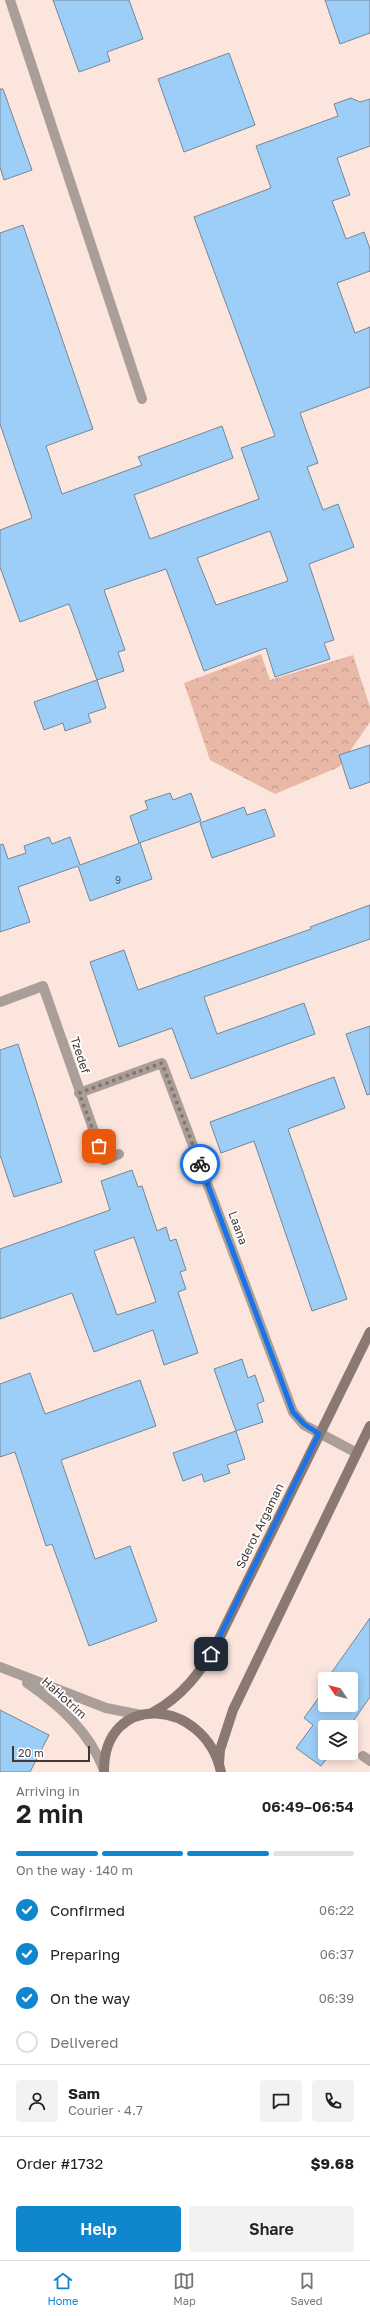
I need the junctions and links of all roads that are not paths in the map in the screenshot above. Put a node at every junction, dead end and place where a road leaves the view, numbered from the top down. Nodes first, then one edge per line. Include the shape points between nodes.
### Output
1 (10, 0) edge
2 (142, 399) dead end
3 (0, 1002) edge
4 (79, 1093) junction
5 (119, 1154) dead end
6 (370, 1332) edge
7 (370, 1426) edge
8 (319, 1434) junction
9 (357, 1453) junction
10 (0, 1667) edge
11 (12, 1673) junction
12 (152, 1713) junction
13 (140, 1715) junction
14 (220, 1768) edge
15 (104, 1771) edge

1 - 2 street
3 - 4 street, Tzedef via 43,986
4 - 5 street, Tzedef via 104,1160
4 - 8 street, Laana via 162,1063 293,1412 304,1424
6 - 8 street, Sderot Argaman
7 - 9 street
8 - 9 street, Laana
8 - 12 street, Sderot Argaman via 211,1654 186,1688 165,1706
9 - 14 street via 233,1710 220,1750
10 - 11 street, HaHotrim
11 - 13 street, HaHotrim via 106,1708
11 - 15 street, HaHotrim via 51,1700 77,1725 98,1754
12 - 13 street
12 - 14 street via 170,1714 192,1725 210,1744
13 - 15 street via 117,1731 106,1752

